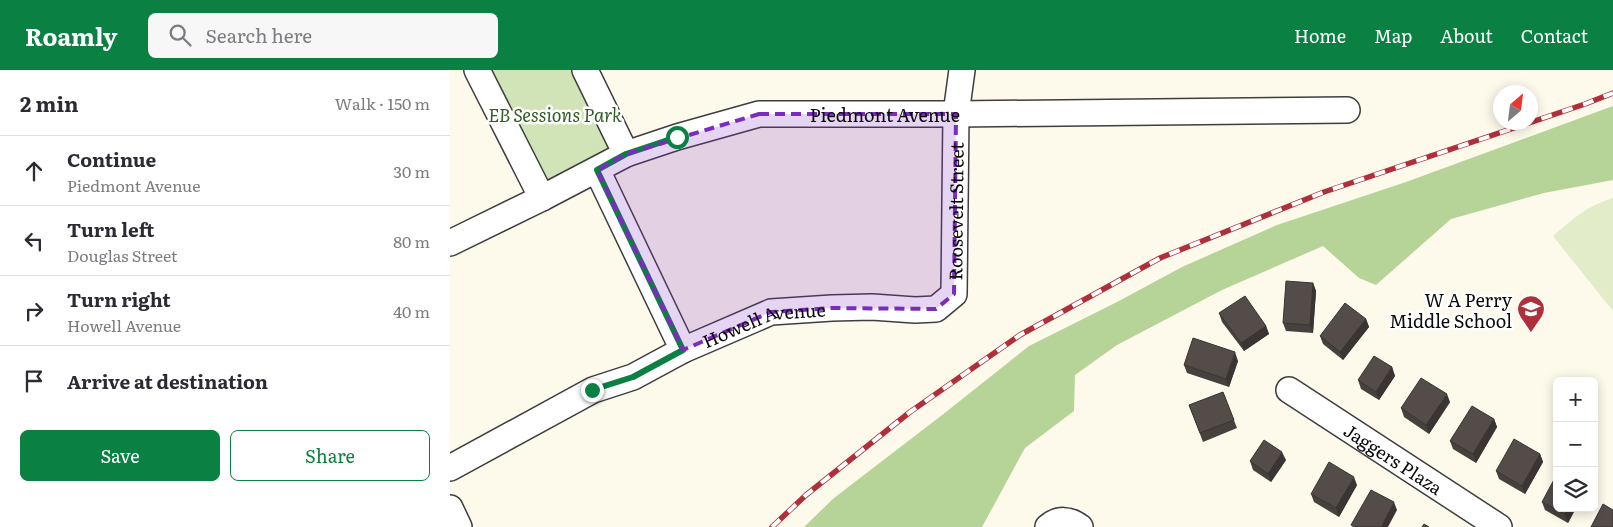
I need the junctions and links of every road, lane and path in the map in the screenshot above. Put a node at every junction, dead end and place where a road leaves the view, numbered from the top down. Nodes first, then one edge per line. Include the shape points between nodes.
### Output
1 (476, 70) edge
2 (585, 70) edge
3 (962, 70) edge
4 (1347, 110) dead end
5 (956, 114) junction
6 (626, 154) junction
7 (597, 170) junction
8 (542, 198) junction
9 (450, 242) edge
10 (954, 294) joint
11 (683, 350) junction
12 (1289, 390) dead end
13 (450, 468) edge
14 (450, 508) edge
15 (459, 527) edge
16 (1048, 527) edge
17 (1080, 527) edge
18 (1498, 527) edge

1 - 8 street
2 - 6 street
3 - 5 street, Roosevelt Street
4 - 5 street, Piedmont Avenue
5 - 6 street, Piedmont Avenue via 759,114
5 - 10 street, Roosevelt Street
6 - 7 street, Piedmont Avenue
7 - 8 street, Piedmont Avenue
7 - 11 street
8 - 9 street, Piedmont Avenue
10 - 11 street, Howell Avenue via 936,309 832,308 771,312
11 - 13 street, Howell Avenue via 633,377 592,390
12 - 18 street, Jaggers Plaza
14 - 15 street
16 - 17 street via 1063,520

